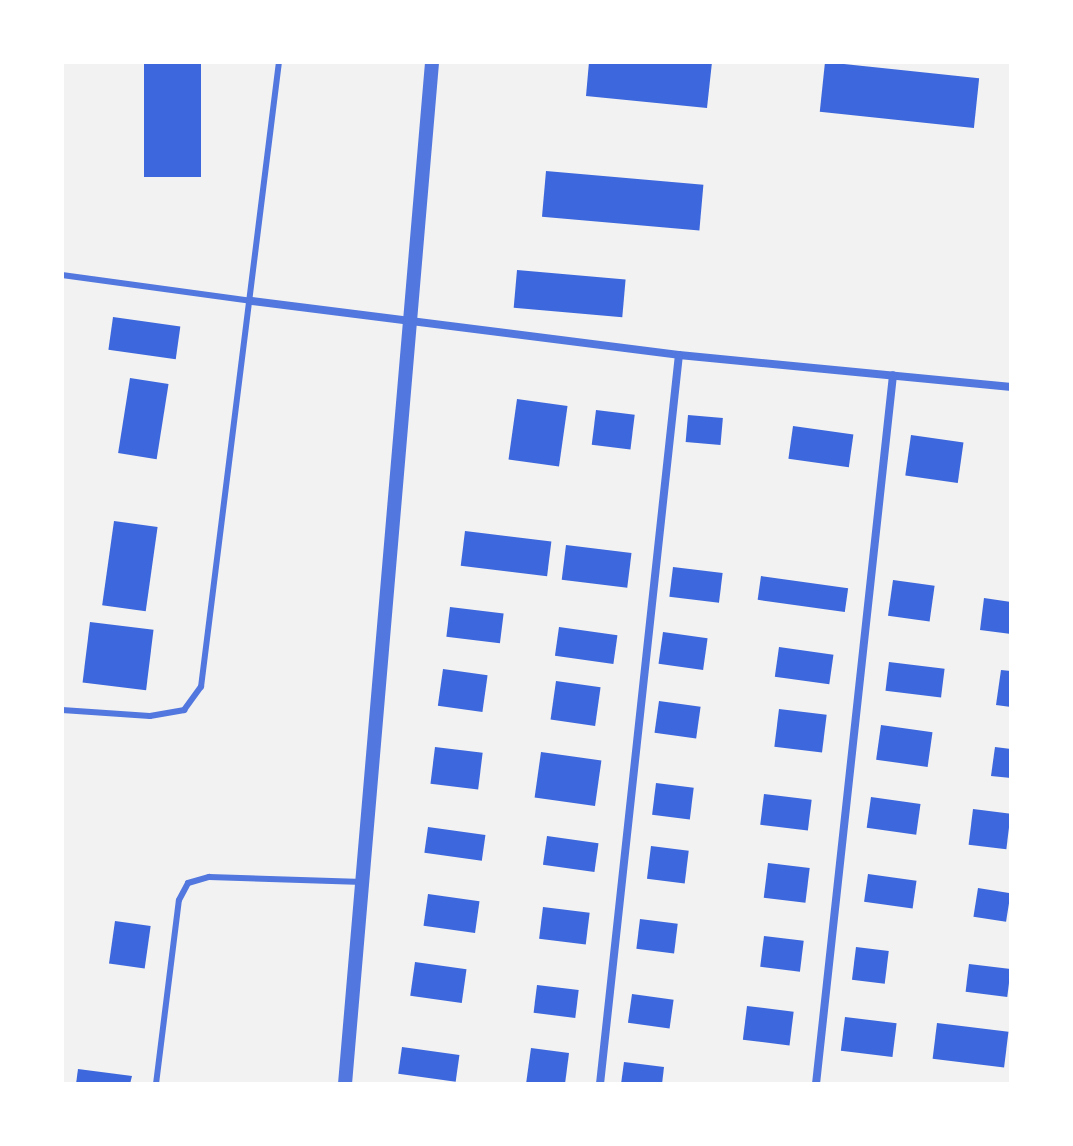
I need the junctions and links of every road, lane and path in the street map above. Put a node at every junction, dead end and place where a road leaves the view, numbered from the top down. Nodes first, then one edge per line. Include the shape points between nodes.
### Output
1 (279, 62) edge
2 (432, 62) edge
3 (62, 275) edge
4 (252, 301) junction
5 (409, 318) junction
6 (679, 355) junction
7 (893, 375) junction
8 (1011, 387) edge
9 (62, 710) edge
10 (363, 882) junction
11 (156, 1084) edge
12 (345, 1084) edge
13 (600, 1084) edge
14 (816, 1084) edge

1 - 4 lane
2 - 5 street
3 - 4 lane
4 - 5 street
4 - 9 lane via 201,687 184,710 150,716
5 - 6 street
5 - 10 street
6 - 7 street
6 - 13 street
7 - 8 street
7 - 14 street
10 - 11 lane via 209,877 188,883 179,900
10 - 12 street

